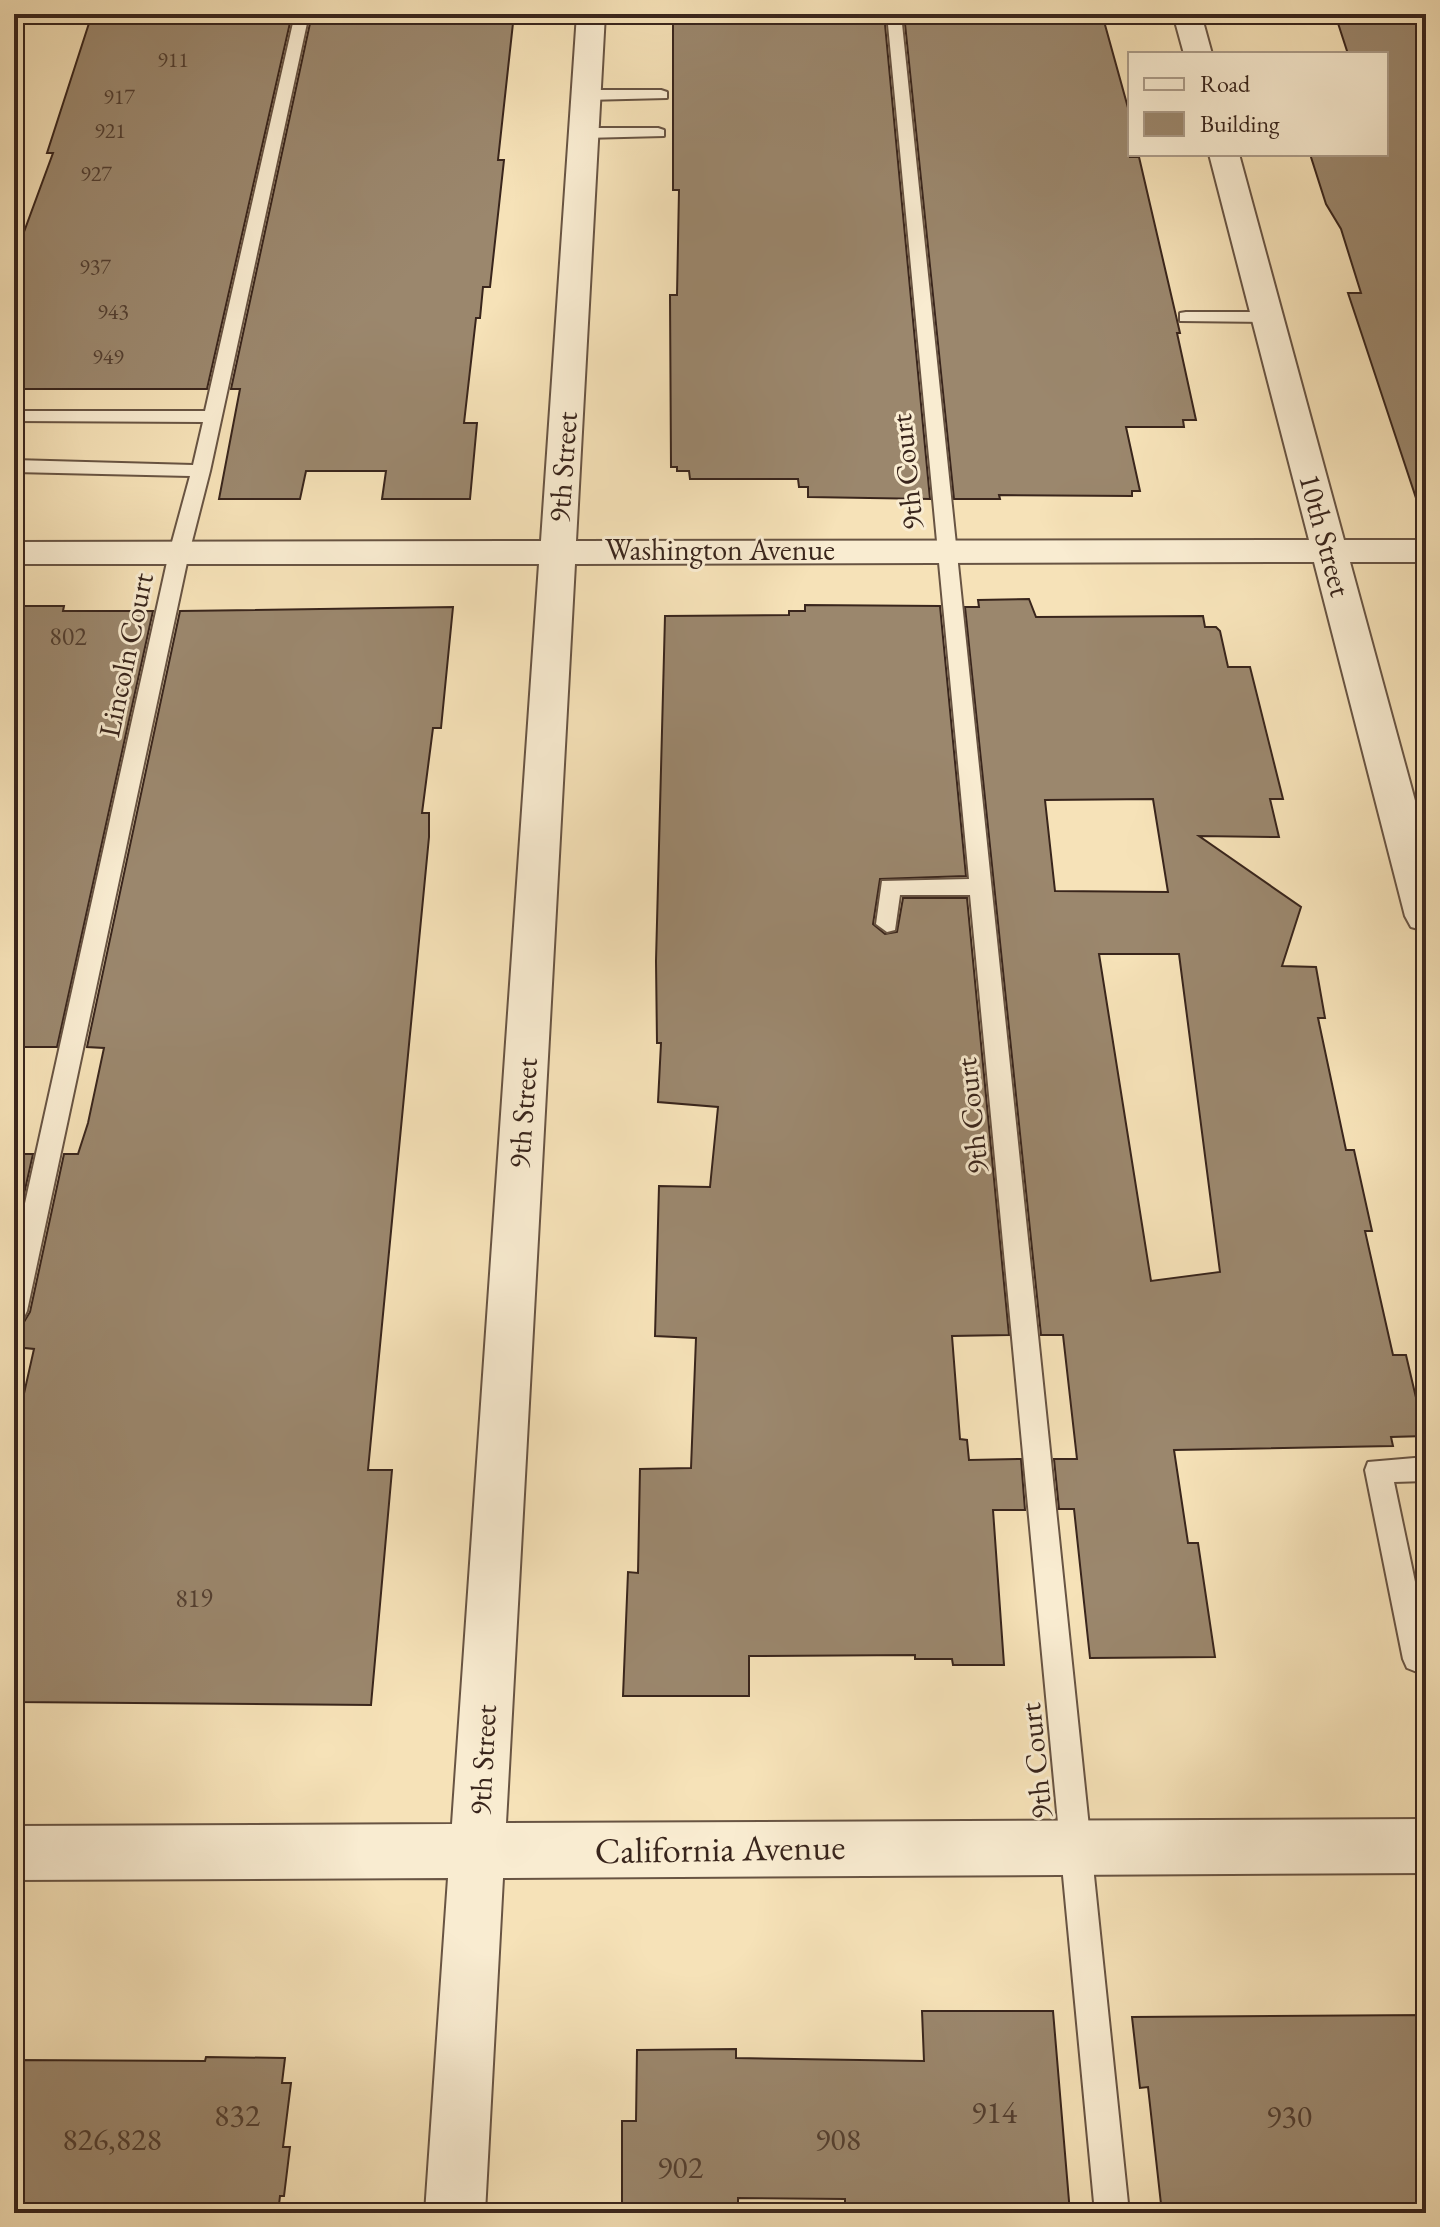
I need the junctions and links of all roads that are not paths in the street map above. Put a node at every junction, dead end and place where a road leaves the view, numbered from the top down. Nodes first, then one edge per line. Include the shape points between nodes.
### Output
1 (302, 14) edge
2 (591, 14) edge
3 (894, 14) edge
4 (1187, 14) edge
5 (1197, 52) edge
6 (661, 95) dead end
7 (585, 114) junction
8 (658, 133) dead end
9 (1225, 156) edge
10 (1186, 317) dead end
11 (1267, 317) junction
12 (14, 416) edge
13 (213, 417) junction
14 (14, 466) edge
15 (201, 471) junction
16 (557, 550) junction
17 (947, 550) junction
18 (1426, 551) edge
19 (14, 553) edge
20 (179, 553) junction
21 (1330, 553) junction
22 (982, 887) junction
23 (1426, 916) edge
24 (887, 924) dead end
25 (14, 1311) edge
26 (1426, 1469) edge
27 (1417, 1659) dead end
28 (1076, 1845) junction
29 (1426, 1846) edge
30 (478, 1851) junction
31 (14, 1853) edge
32 (455, 2213) edge
33 (1112, 2213) edge

1 - 13 lane, Lincoln Court
2 - 7 street, 9th Street
3 - 17 lane, 9th Court
4 - 5 street
6 - 7 lane
7 - 8 lane
7 - 16 street, 9th Street
9 - 11 street, 10th Street
10 - 11 lane
11 - 21 street, 10th Street
12 - 13 lane
13 - 15 lane, Lincoln Court
14 - 15 lane
15 - 20 lane, Lincoln Court
16 - 17 street, Washington Avenue
16 - 20 street, Washington Avenue
16 - 30 street, 9th Street
17 - 21 street, Washington Avenue
17 - 22 lane, 9th Court
18 - 21 street, Washington Avenue
19 - 20 street, Washington Avenue
20 - 25 lane, Lincoln Court
21 - 23 street, 10th Street
22 - 24 lane via 890,887
22 - 28 lane, 9th Court
26 - 27 lane via 1378,1470
28 - 29 street, California Avenue
28 - 30 street, California Avenue
28 - 33 lane, 9th Court
30 - 31 street, California Avenue
30 - 32 street, 9th Street

